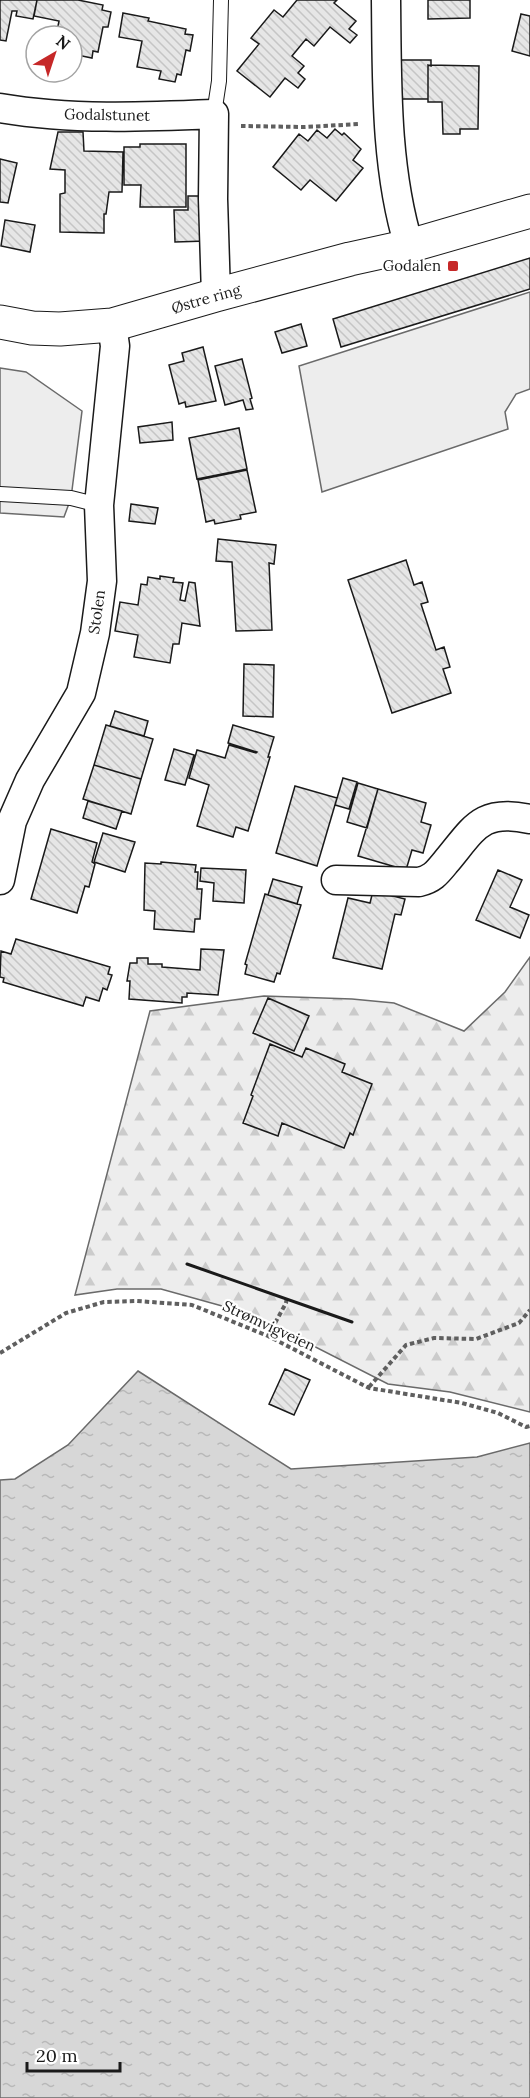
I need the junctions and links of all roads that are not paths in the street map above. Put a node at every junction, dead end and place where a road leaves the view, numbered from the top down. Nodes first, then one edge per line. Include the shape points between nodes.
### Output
1 (221, 0) edge
2 (386, 0) edge
3 (0, 108) edge
4 (213, 120) junction
5 (530, 211) edge
6 (409, 246) junction
7 (216, 295) junction
8 (0, 321) edge
9 (112, 326) junction
10 (0, 494) edge
11 (99, 505) junction
12 (530, 819) edge
13 (0, 880) edge
14 (336, 880) dead end

1 - 4 lane via 219,81
2 - 6 street via 387,118
3 - 4 street, Godalstunet via 51,114
4 - 7 street
5 - 6 street, Østre ring
6 - 7 street, Østre ring
7 - 9 street, Østre ring
8 - 9 street, Østre ring via 32,328
9 - 11 street, Stolen via 115,346
10 - 11 lane via 71,498
11 - 13 street, Stolen via 102,581 81,693 30,780 12,821
12 - 14 street via 510,815 480,822 432,879

